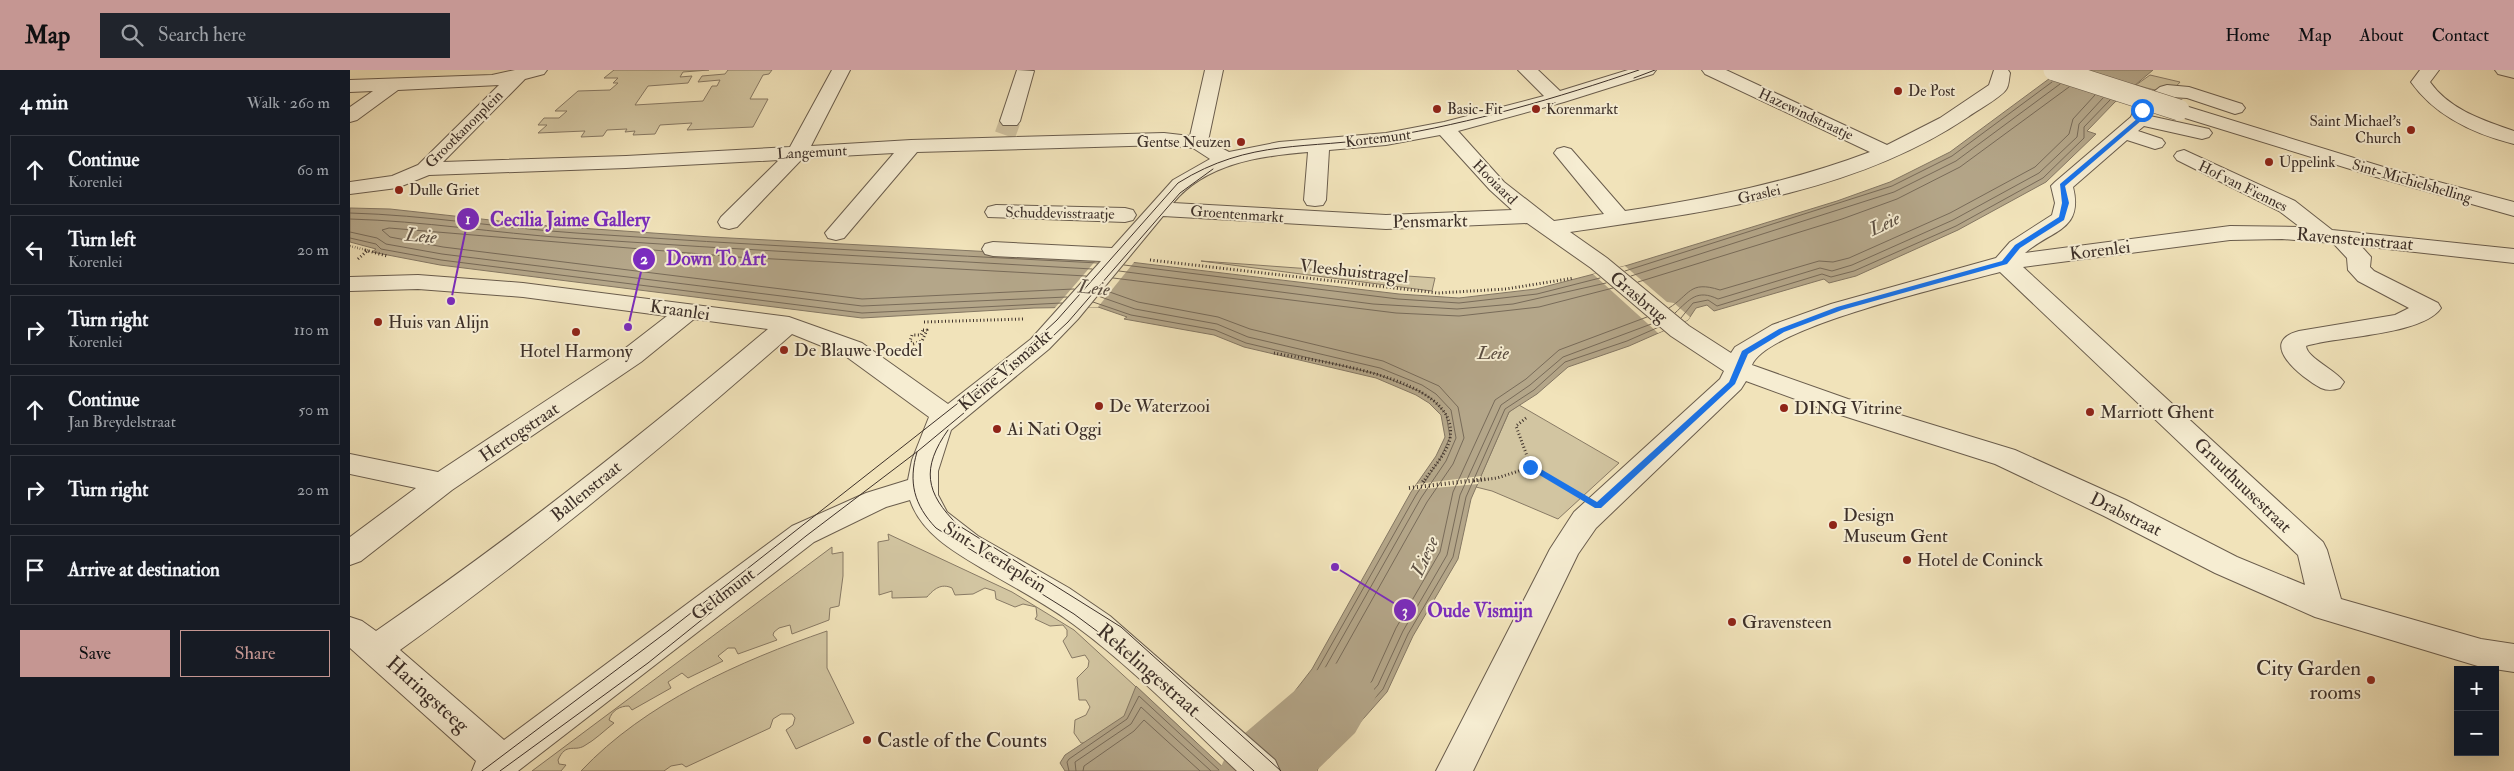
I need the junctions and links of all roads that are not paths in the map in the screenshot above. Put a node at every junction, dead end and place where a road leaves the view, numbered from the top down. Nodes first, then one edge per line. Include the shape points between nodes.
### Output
1 (538, 70) edge
2 (841, 70) edge
3 (1214, 70) edge
4 (1527, 70) edge
5 (1647, 70) edge
6 (2054, 70) edge
7 (2504, 70) edge
8 (1024, 71) dead end
9 (1718, 73) edge
10 (2514, 73) edge
11 (2001, 74) edge
12 (517, 76) junction
13 (2425, 76) edge
14 (393, 85) junction
15 (350, 86) edge
16 (1557, 98) junction
17 (2141, 114) junction
18 (350, 116) edge
19 (1446, 128) junction
20 (2205, 131) dead end
21 (1006, 133) junction
22 (2124, 133) junction
23 (2324, 138) dead end
24 (2514, 138) edge
25 (1198, 143) junction
26 (2155, 143) dead end
27 (1326, 144) junction
28 (910, 146) junction
29 (1887, 152) junction
30 (797, 153) junction
31 (1564, 153) dead end
32 (2184, 156) dead end
33 (1226, 159) junction
34 (425, 169) junction
35 (350, 188) edge
36 (1157, 209) junction
37 (2514, 209) edge
38 (1319, 211) junction
39 (996, 212) dead end
40 (1125, 215) dead end
41 (1532, 216) junction
42 (1619, 218) junction
43 (729, 222) dead end
44 (1552, 228) junction
45 (836, 233) dead end
46 (2333, 236) junction
47 (2195, 238) joint
48 (1017, 241) dead end
49 (993, 248) dead end
50 (1125, 254) junction
51 (2514, 256) edge
52 (2012, 270) junction
53 (350, 284) edge
54 (689, 311) junction
55 (788, 324) junction
56 (1735, 376) junction
57 (2331, 382) dead end
58 (940, 425) junction
59 (350, 464) edge
60 (442, 483) junction
61 (921, 486) junction
62 (350, 553) edge
63 (1060, 598) joint
64 (2328, 608) junction
65 (363, 639) edge
66 (2514, 658) edge
67 (497, 766) edge
68 (1262, 771) edge
69 (1454, 771) edge

1 - 12 street
2 - 30 street
3 - 25 street
4 - 16 street
5 - 16 street
6 - 37 street, Sint-Michielshelling, bridge via 2383,173
7 - 10 street
8 - 21 street
9 - 29 street, Hazewindstraatje
11 - 29 street, Graslei via 1998,88 1986,97 1938,128
12 - 14 street via 492,81
12 - 34 street, Grootkanonplein
13 - 24 street via 2426,93 2447,110
14 - 15 street
14 - 18 street
16 - 19 street
17 - 20 street via 2196,132 2209,132
17 - 22 street, Korenlei
17 - 23 street, Korenlei via 2167,91 2176,90
19 - 27 street, Kortemunt via 1386,139
19 - 41 street, Hooiaard via 1497,186
21 - 25 street, Langemunt
21 - 28 street, Langemunt
22 - 26 street
22 - 52 street, Korenlei via 2062,186 2066,203 2062,218 2018,247
25 - 33 street
27 - 33 street, Groentenmarkt via 1279,148
27 - 38 street
28 - 30 street, Langemunt
28 - 45 street
29 - 42 street, Graslei via 1812,181 1749,197
30 - 34 street, Langemunt
30 - 43 street
31 - 42 street
32 - 46 street, Hof van Fiennes via 2280,202
33 - 36 street, Groentenmarkt via 1180,184
34 - 35 street, Grootkanonplein via 397,182
36 - 38 street, Groentenmarkt
36 - 50 street, Groentenmarkt
38 - 41 street, Pensmarkt via 1386,222
39 - 40 street, Schuddevisstraatje
41 - 44 street, Hooiaard
42 - 44 street, Graslei
44 - 56 street, Grasbrug via 1590,270 1680,331
46 - 47 street, Ravensteinstraat via 2282,232 2230,233
46 - 51 street, Ravensteinstraat
46 - 57 street, Hof van Fiennes via 2359,257 2358,266 2362,274 2429,308 2402,321 2298,339 2293,343 2293,350 2299,358
47 - 52 street, Korenlei
48 - 50 street
49 - 50 street
50 - 58 street, Kleine Vismarkt via 1040,344
52 - 56 street, Korenlei via 1840,309 1781,330 1744,353
52 - 64 street, Gruuthuusestraat via 2312,550
53 - 54 street, Kraanlei via 418,282 515,289
54 - 55 street, Kraanlei
54 - 60 street, Hertogstraat via 632,356
55 - 58 street, Kraanlei via 853,349 944,414
55 - 65 street, Ballenstraat via 690,408 488,570
56 - 64 street, Drabstraat via 2005,457 2226,565
56 - 69 street, Korenlei via 1585,520 1565,549
58 - 61 street via 927,456
59 - 60 street
60 - 62 street, Hertogstraat
61 - 63 street, Sint-Veerleplein via 928,508 937,520 963,541
61 - 67 street, Geldmunt via 876,500 802,534
63 - 68 street, Rekelingestraat via 1133,654
64 - 66 street, Drabstraat via 2481,654
65 - 67 street, Haringsteeg

